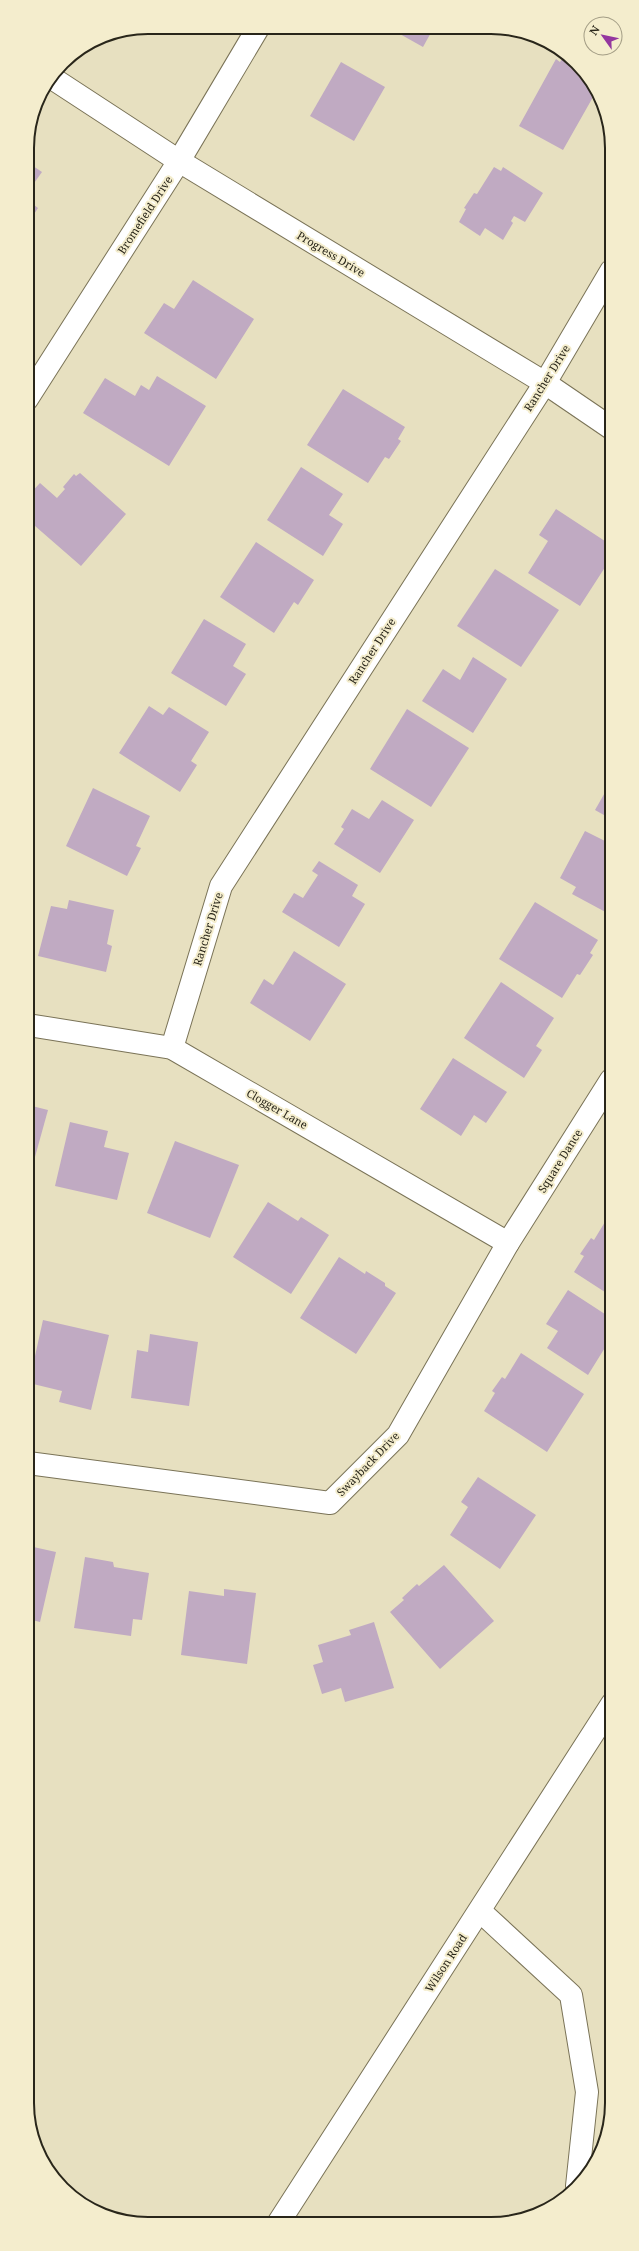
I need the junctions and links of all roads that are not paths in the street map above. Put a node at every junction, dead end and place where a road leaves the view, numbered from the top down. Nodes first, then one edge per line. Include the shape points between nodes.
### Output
1 (254, 34) edge
2 (57, 81) edge
3 (179, 161) junction
4 (605, 281) edge
5 (545, 383) junction
6 (34, 388) edge
7 (605, 424) edge
8 (34, 1025) edge
9 (172, 1048) junction
10 (605, 1089) edge
11 (508, 1242) junction
12 (34, 1464) edge
13 (605, 1715) edge
14 (480, 1911) junction
15 (578, 2177) edge
16 (282, 2217) edge

1 - 3 street, Bromefield Drive
2 - 3 street, Progress Drive
3 - 5 street, Progress Drive
3 - 6 street, Bromefield Drive
4 - 5 street, Rancher Drive
5 - 7 street, Progress Drive
5 - 9 street, Rancher Drive via 221,886
8 - 9 street, Clogger Lane
9 - 11 street, Clogger Lane
10 - 11 street, Square Dance
11 - 12 street, Swayback Drive via 398,1435 330,1503
13 - 14 street, Wilson Road
14 - 15 street via 571,1995 587,2092
14 - 16 street, Wilson Road

